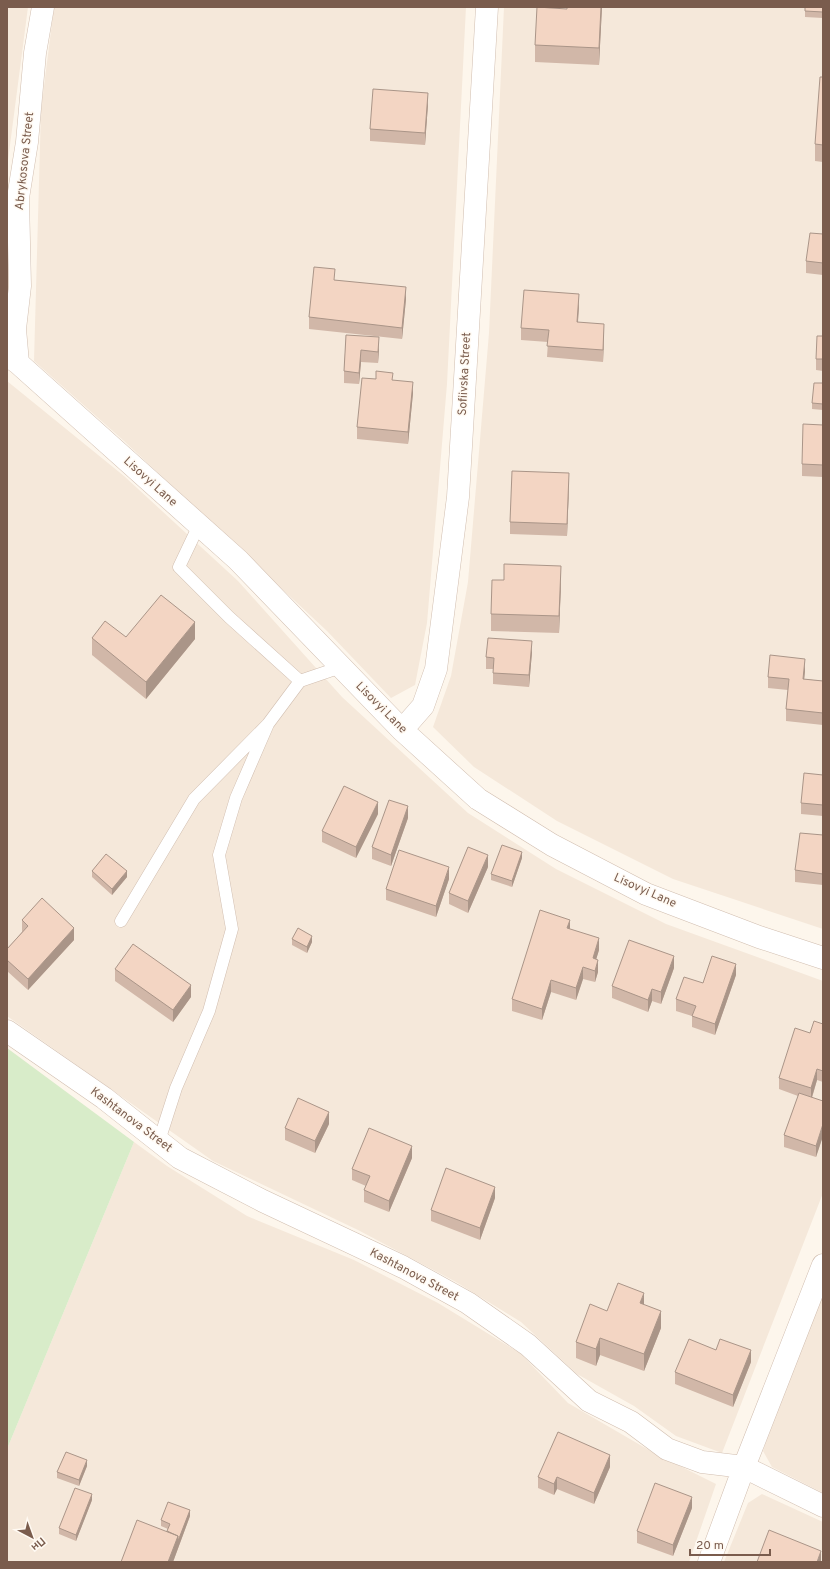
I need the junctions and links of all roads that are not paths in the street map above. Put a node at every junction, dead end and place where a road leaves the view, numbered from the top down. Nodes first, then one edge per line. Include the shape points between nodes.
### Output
1 (42, 7) edge
2 (488, 7) edge
3 (13, 359) edge
4 (199, 525) junction
5 (341, 667) junction
6 (300, 681) junction
7 (268, 724) junction
8 (402, 730) junction
9 (121, 921) dead end
10 (823, 958) edge
11 (7, 1031) edge
12 (159, 1141) junction
13 (823, 1265) edge
14 (744, 1467) junction
15 (823, 1506) edge
16 (710, 1562) edge

1 - 3 street, Abrykosova Street via 18,198 20,286
2 - 8 street, Sofiivska Street via 458,496 436,669 423,706
3 - 4 street, Lisovyi Lane
4 - 5 street, Lisovyi Lane via 238,560
4 - 6 lane via 179,567 229,617
5 - 6 lane
5 - 8 street, Lisovyi Lane
6 - 7 lane
7 - 9 lane via 194,799
7 - 12 lane via 236,798 219,855 232,929 209,1011 176,1088
8 - 10 street, Lisovyi Lane via 478,799 552,845 646,894 759,937
11 - 12 street, Kashtanova Street via 104,1098
12 - 14 street, Kashtanova Street via 180,1158 263,1202 403,1267 468,1303 528,1345 589,1401 631,1422 667,1449 702,1462
13 - 14 street
14 - 15 street, Kashtanova Street
14 - 16 street

